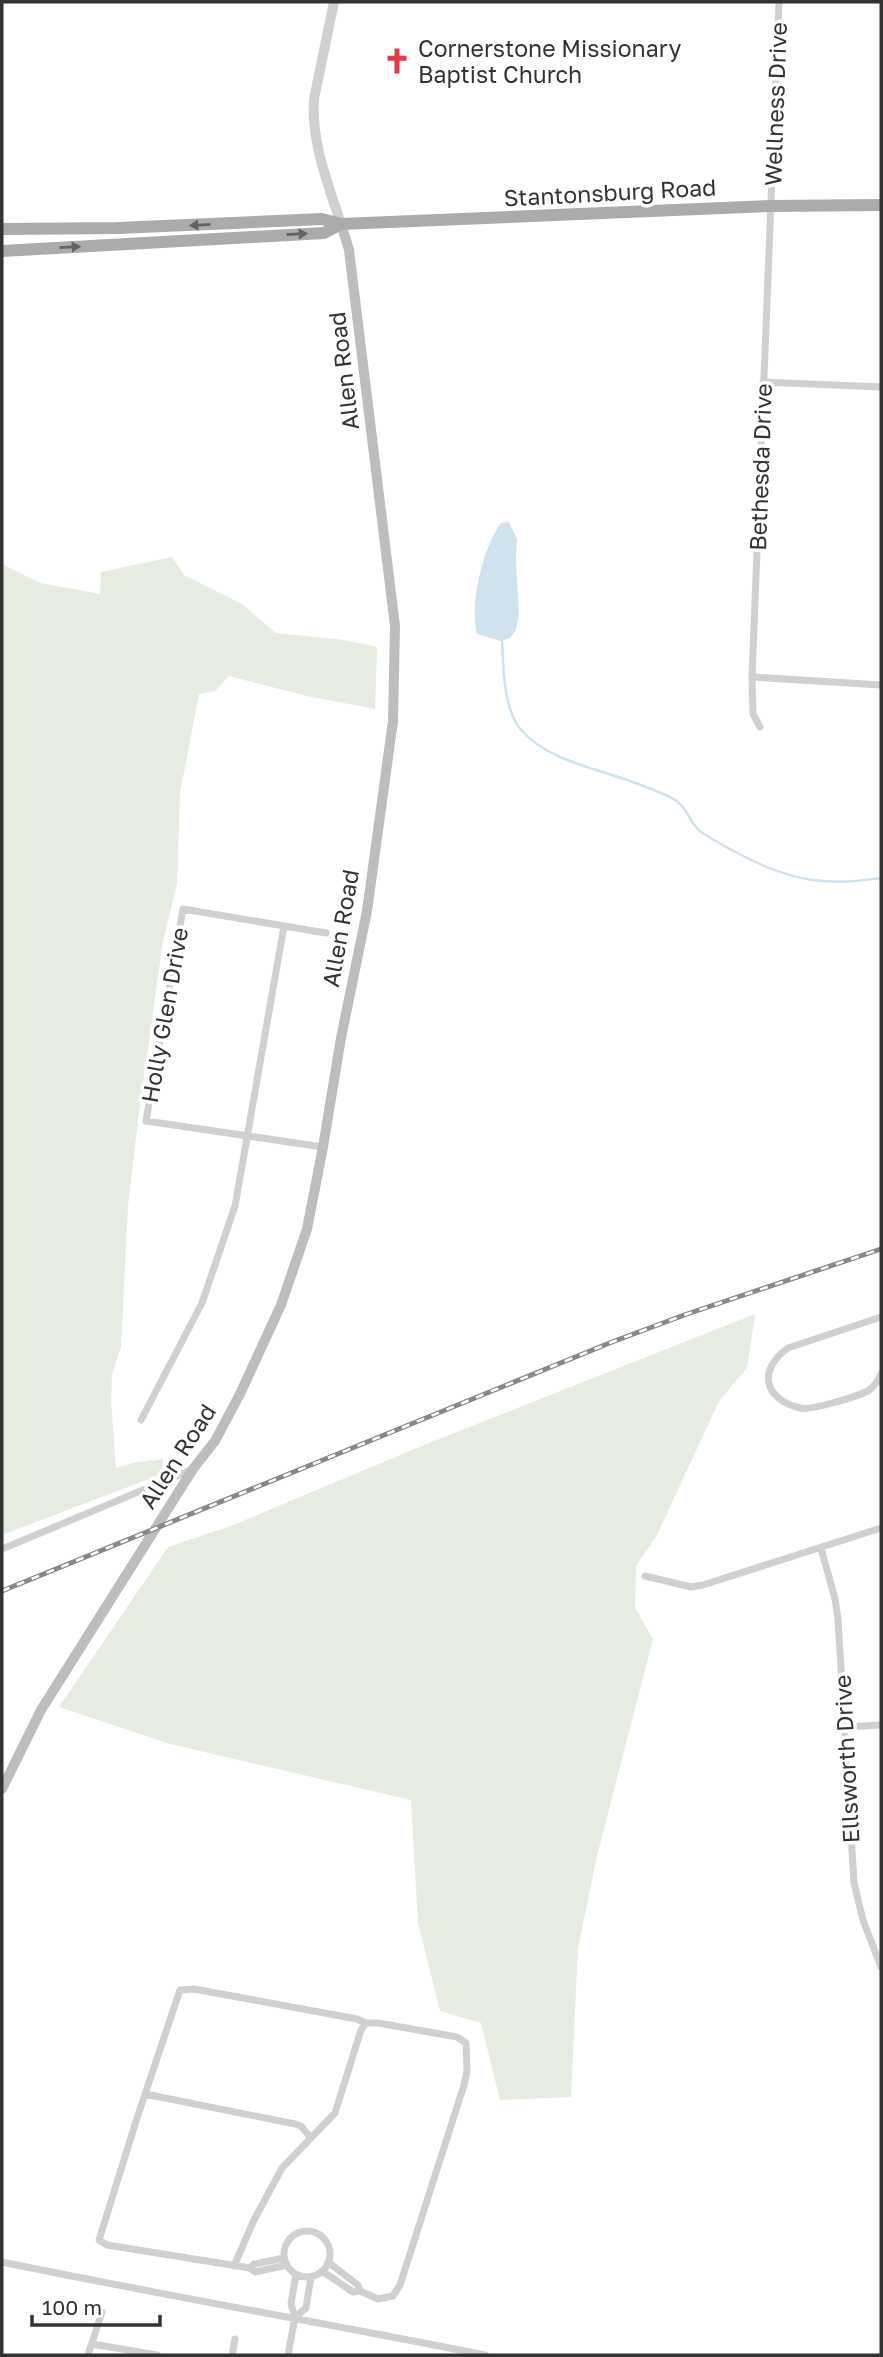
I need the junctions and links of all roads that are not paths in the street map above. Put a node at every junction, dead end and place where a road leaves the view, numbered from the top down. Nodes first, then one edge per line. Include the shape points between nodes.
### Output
1 (334, 2) edge
2 (779, 2) edge
3 (881, 205) edge
4 (771, 206) junction
5 (341, 224) junction
6 (2, 229) edge
7 (2, 251) edge
8 (763, 382) junction
9 (881, 387) edge
10 (752, 677) junction
11 (881, 685) edge
12 (760, 727) dead end
13 (284, 926) junction
14 (326, 933) dead end
15 (249, 1136) junction
16 (323, 1147) junction
17 (881, 1317) edge
18 (881, 1374) edge
19 (141, 1420) dead end
20 (193, 1469) junction
21 (881, 1528) edge
22 (821, 1548) junction
23 (2, 1549) edge
24 (645, 1576) dead end
25 (881, 1725) edge
26 (845, 1727) junction
27 (2, 1789) edge
28 (881, 1967) edge
29 (366, 2023) junction
30 (145, 2094) junction
31 (311, 2138) junction
32 (285, 2261) junction
33 (2, 2262) edge
34 (328, 2262) junction
35 (234, 2266) junction
36 (322, 2271) junction
37 (296, 2274) junction
38 (311, 2277) junction
39 (360, 2291) junction
40 (102, 2312) dead end
41 (295, 2317) junction
42 (235, 2339) dead end
43 (92, 2344) junction
44 (88, 2355) edge
45 (157, 2355) edge
46 (232, 2355) edge
47 (288, 2355) edge
48 (485, 2355) edge

1 - 5 street, Allen Road via 313,114 318,150
2 - 4 street, Wellness Drive
3 - 4 main road, Stantonsburg Road
4 - 5 main road, Stantonsburg Road
4 - 8 street, Bethesda Drive
5 -> 6 main road, Stantonsburg Road via 322,219
7 -> 5 main road, Stantonsburg Road via 324,233
5 - 16 main road, Allen Road via 354,290 395,626 395,658 393,721 367,911
8 - 9 street
8 - 10 street, Bethesda Drive
10 - 11 street
10 - 12 street, Bethesda Drive via 752,714
13 - 14 street, Holly Glen Drive
13 - 15 street
13 - 15 street, Holly Glen Drive via 183,909 146,1121
15 - 16 street, Holly Glen Drive
15 - 19 street via 235,1206 202,1303
16 - 20 main road, Allen Road via 307,1229 281,1305 215,1441
17 - 18 street via 788,1348 776,1357 767,1377 776,1397 800,1408 814,1408 868,1391
20 - 23 street
20 - 27 main road, Allen Road via 41,1710
21 - 22 street
22 - 24 street via 691,1587
22 - 26 street, Ellsworth Drive via 838,1619
25 - 26 street
26 - 28 street, Ellsworth Drive via 854,1883
29 - 30 street via 186,1988 177,1996
29 - 31 street via 335,2113
29 - 39 street via 457,2038 466,2043 467,2071 400,2285 393,2296 378,2299
30 - 31 street via 295,2124
30 - 35 street via 99,2240
31 - 35 street via 282,2168
32 - 34 street via 290,2239 309,2232 326,2242
32 - 35 street via 254,2263 250,2268
32 - 37 street
33 - 41 street
34 - 36 street
34 - 39 street
36 - 38 street
36 - 39 street via 353,2292
37 - 38 street
37 - 41 street via 291,2304
38 - 41 street via 306,2308
40 - 43 street
41 - 47 street
41 - 48 street
42 - 46 street
43 - 44 street
43 - 45 street

